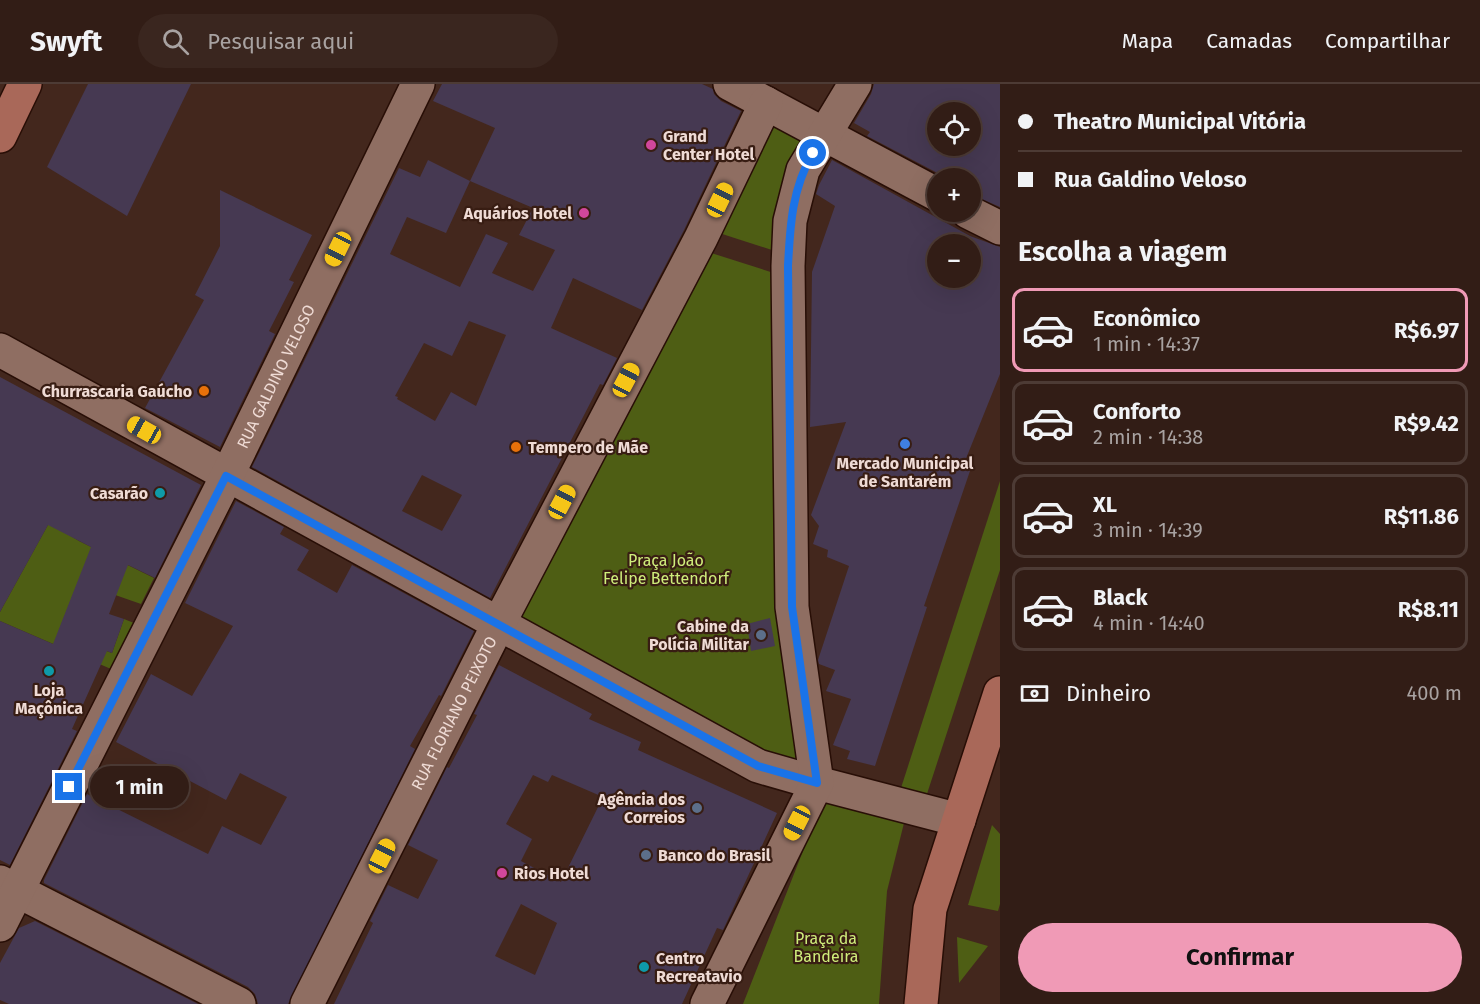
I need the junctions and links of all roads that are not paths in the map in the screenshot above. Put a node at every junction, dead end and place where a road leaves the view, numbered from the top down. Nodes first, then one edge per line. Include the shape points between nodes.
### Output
1 (25, 84) edge
2 (418, 84) edge
3 (730, 84) edge
4 (855, 84) edge
5 (766, 103) junction
6 (824, 135) junction
7 (0, 136) edge
8 (927, 189) edge
9 (981, 218) edge
10 (1000, 228) edge
11 (0, 350) edge
12 (226, 476) junction
13 (498, 624) junction
14 (1000, 693) edge
15 (817, 783) junction
16 (959, 819) junction
17 (9, 886) edge
18 (0, 925) edge
19 (239, 1004) edge
20 (308, 1004) edge
21 (707, 1004) edge
22 (921, 1004) edge

1 - 7 street
2 - 12 street, RUA GALDINO VELOSO
3 - 5 street
4 - 6 street
5 - 6 street
5 - 13 street, RUA FLORIANO PEIXOTO via 701,238
6 - 8 street
6 - 15 street via 803,170 790,221 788,266 792,607
9 - 10 street
11 - 12 street
12 - 13 street
12 - 17 street, RUA GALDINO VELOSO
13 - 15 street via 758,766
13 - 20 street, RUA FLORIANO PEIXOTO
14 - 16 street
15 - 16 street
15 - 21 street
16 - 22 street via 930,909
17 - 18 street, RUA GALDINO VELOSO
17 - 19 street

